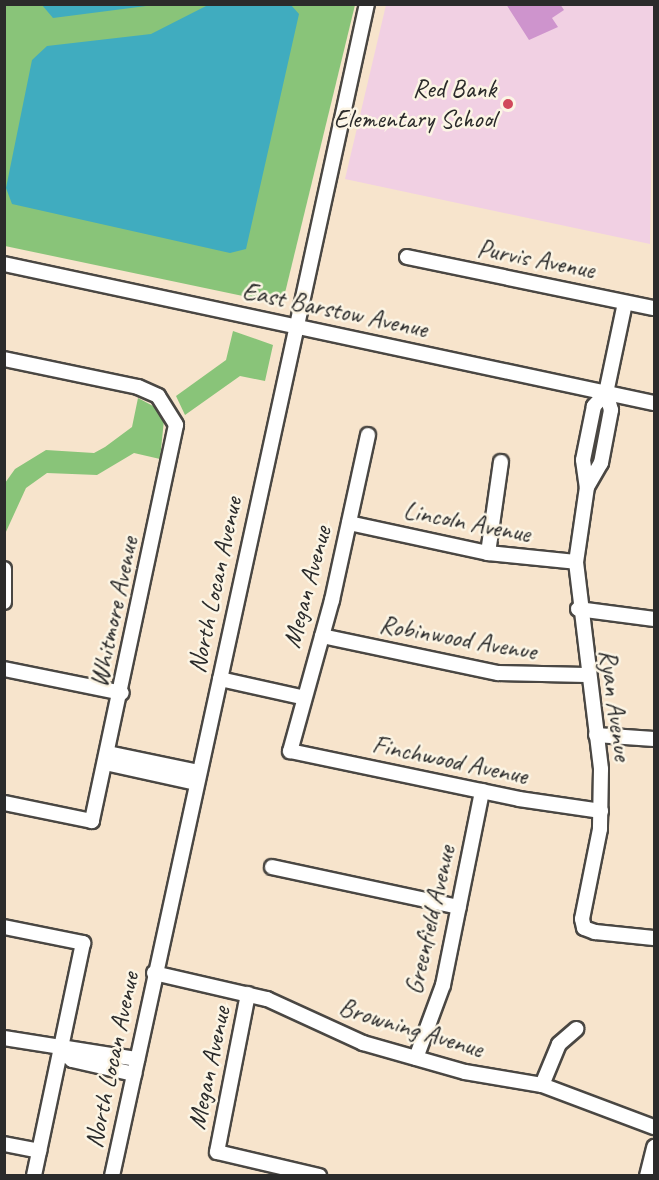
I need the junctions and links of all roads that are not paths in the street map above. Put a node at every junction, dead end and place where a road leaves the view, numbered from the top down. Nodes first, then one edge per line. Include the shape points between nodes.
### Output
1 (367, 4) edge
2 (407, 257) dead end
3 (4, 264) edge
4 (625, 303) junction
5 (654, 308) edge
6 (296, 325) junction
7 (4, 359) edge
8 (606, 393) junction
9 (654, 403) edge
10 (368, 435) dead end
11 (501, 462) dead end
12 (349, 523) junction
13 (488, 553) junction
14 (576, 562) junction
15 (4, 569) edge
16 (4, 602) edge
17 (578, 609) junction
18 (654, 619) edge
19 (322, 636) junction
20 (4, 669) edge
21 (586, 675) junction
22 (220, 678) junction
23 (122, 693) junction
24 (301, 697) junction
25 (596, 735) junction
26 (654, 740) edge
27 (290, 751) joint
28 (107, 758) junction
29 (197, 777) junction
30 (482, 791) junction
31 (4, 803) edge
32 (601, 811) junction
33 (272, 867) dead end
34 (459, 907) junction
35 (4, 927) edge
36 (654, 938) edge
37 (154, 973) junction
38 (248, 994) junction
39 (576, 1029) dead end
40 (4, 1038) edge
41 (61, 1050) junction
42 (416, 1058) junction
43 (137, 1059) junction
44 (134, 1074) junction
45 (542, 1085) junction
46 (654, 1127) edge
47 (4, 1144) edge
48 (654, 1147) edge
49 (39, 1151) junction
50 (34, 1176) edge
51 (112, 1176) edge
52 (319, 1176) edge
53 (647, 1176) edge

1 - 6 street, North Locan Avenue
2 - 4 street, Purvis Avenue via 556,284
3 - 6 street, East Barstow Avenue
4 - 5 street, Purvis Avenue
4 - 8 street, Ryan Avenue
6 - 8 street, East Barstow Avenue
6 - 22 street, North Locan Avenue
7 - 23 street, Whitmore Avenue via 138,387 158,396 172,412 174,442
8 - 9 street, East Barstow Avenue
8 - 14 street, Ryan Avenue via 594,406 583,460 587,488
10 - 12 street, Megan Avenue
11 - 13 street
12 - 13 street, Lincoln Avenue
12 - 19 street, Megan Avenue
13 - 14 street, Lincoln Avenue
14 - 17 street, Ryan Avenue
15 - 16 street
17 - 18 street
17 - 21 street, Ryan Avenue
19 - 21 street, Robinwood Avenue via 498,673
19 - 24 street, Megan Avenue
20 - 23 street
21 - 25 street, Ryan Avenue
22 - 24 street
22 - 29 street, North Locan Avenue
23 - 28 street, Whitmore Avenue
24 - 27 street, Megan Avenue
25 - 26 street
25 - 32 street, Ryan Avenue
27 - 30 street, Finchwood Avenue
28 - 29 street
28 - 31 street, Whitmore Avenue via 92,821
29 - 37 street, North Locan Avenue
30 - 32 street, Finchwood Avenue
30 - 34 street, Greenfield Avenue
32 - 36 street, Ryan Avenue via 584,928
33 - 34 street
34 - 42 street, Greenfield Avenue via 443,985
35 - 41 street via 83,943
37 - 38 street, Browning Avenue
37 - 43 street, North Locan Avenue
38 - 42 street, Browning Avenue via 363,1043
38 - 52 street, Megan Avenue via 217,1152
39 - 45 street via 559,1044
40 - 41 street
41 - 43 street via 75,1046
41 - 44 street via 72,1060
41 - 49 street
42 - 45 street, Browning Avenue
43 - 44 street, North Locan Avenue
44 - 51 street, North Locan Avenue
45 - 46 street, Browning Avenue
47 - 49 street
48 - 53 street
49 - 50 street

